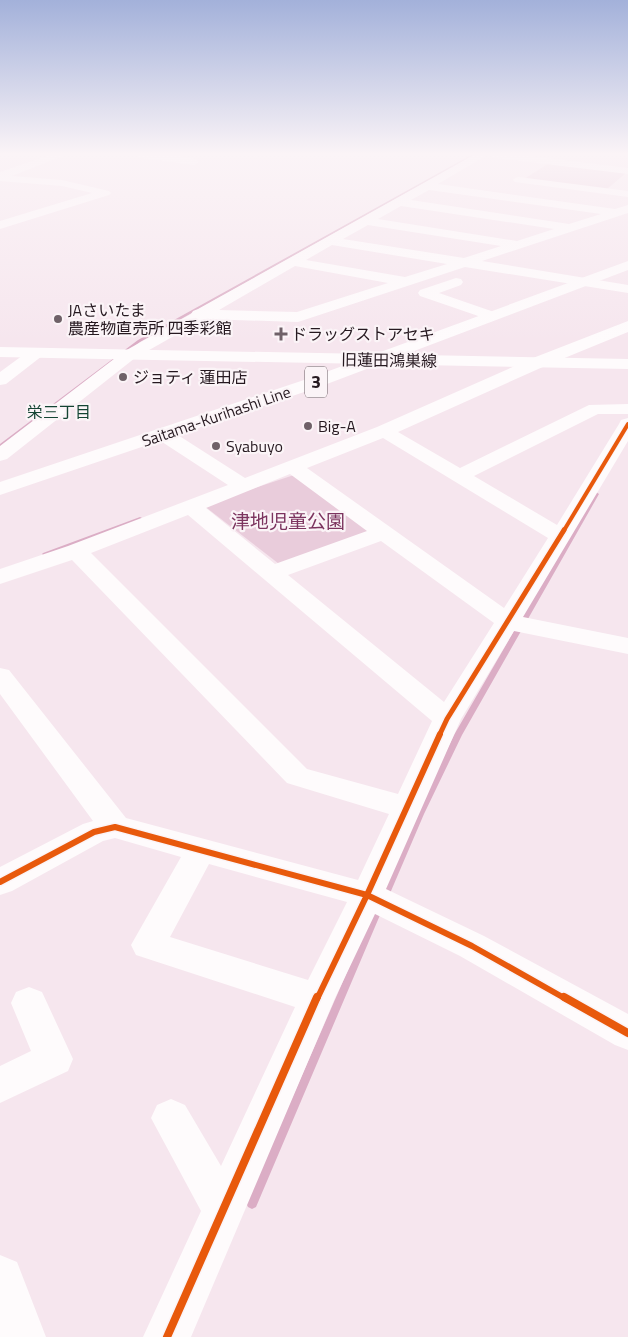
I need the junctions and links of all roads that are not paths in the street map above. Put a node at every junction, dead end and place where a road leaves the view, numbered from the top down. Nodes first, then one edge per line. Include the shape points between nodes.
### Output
1 (23, 217) edge
2 (63, 217) edge
3 (372, 217) edge
4 (408, 217) edge
5 (499, 217) edge
6 (528, 217) edge
7 (604, 217) edge
8 (607, 217) edge
9 (366, 221) junction
10 (524, 221) junction
11 (46, 223) dead end
12 (628, 223) edge
13 (0, 225) edge
14 (571, 228) junction
15 (346, 232) junction
16 (594, 234) dead end
17 (456, 235) junction
18 (331, 241) junction
19 (518, 245) junction
20 (486, 255) junction
21 (628, 258) edge
22 (293, 262) junction
23 (465, 262) junction
24 (628, 265) edge
25 (433, 272) junction
26 (578, 281) junction
27 (406, 282) junction
28 (628, 289) edge
29 (197, 314) junction
30 (486, 314) junction
31 (628, 326) edge
32 (0, 352) edge
33 (36, 353) junction
34 (121, 354) junction
35 (349, 360) junction
36 (376, 360) junction
37 (539, 362) junction
38 (628, 364) edge
39 (0, 380) edge
40 (628, 409) edge
41 (628, 424) edge
42 (384, 431) junction
43 (163, 434) junction
44 (0, 455) edge
45 (605, 465) junction
46 (293, 467) junction
47 (627, 469) edge
48 (460, 476) junction
49 (0, 478) edge
50 (244, 486) junction
51 (0, 490) edge
52 (192, 506) junction
53 (384, 532) junction
54 (560, 536) junction
55 (76, 550) junction
56 (271, 573) junction
57 (0, 577) edge
58 (508, 622) junction
59 (628, 646) edge
60 (0, 676) edge
61 (448, 719) junction
62 (407, 808) junction
63 (115, 826) junction
64 (201, 850) junction
65 (0, 882) edge
66 (367, 895) junction
67 (318, 998) junction
68 (29, 1003) dead end
69 (628, 1032) edge
70 (0, 1085) edge
71 (171, 1118) dead end
72 (228, 1200) junction
73 (0, 1279) edge
74 (21, 1337) edge
75 (167, 1337) edge

1 - 13 street
2 - 11 street
3 - 9 street
4 - 17 street via 465,226
5 - 10 street
6 - 10 street
7 - 14 street
8 - 12 street
9 - 15 street
9 - 17 street
10 - 14 street
14 - 16 street
14 - 19 street
15 - 18 street
15 - 20 street
17 - 19 street
18 - 22 street
18 - 23 street
19 - 20 street
20 - 23 street
21 - 26 main road, Saitama-Kurihashi Line / 3
22 - 27 street
22 - 29 street
23 - 25 street
23 - 26 street
24 - 26 main road, Saitama-Kurihashi Line / 3
25 - 27 street
25 - 30 street via 459,281 425,293
26 - 28 street
26 - 30 main road, Saitama-Kurihashi Line / 3
27 - 29 street via 298,317
29 - 34 street
30 - 35 main road, Saitama-Kurihashi Line / 3
30 - 36 main road, Saitama-Kurihashi Line / 3
31 - 37 street
32 - 33 main road, 旧蓮田鴻巣線
33 - 34 main road, 旧蓮田鴻巣線
33 - 39 street
34 - 35 main road, 旧蓮田鴻巣線
34 - 44 street
35 - 36 main road, 旧蓮田鴻巣線
35 - 49 main road, Saitama-Kurihashi Line / 3
36 - 37 main road, 旧蓮田鴻巣線
36 - 43 main road, Saitama-Kurihashi Line / 3
37 - 38 main road, 旧蓮田鴻巣線
37 - 42 street
40 - 48 street via 595,409
41 - 45 street
42 - 46 street
42 - 48 street
43 - 50 street
43 - 51 main road, Saitama-Kurihashi Line / 3
45 - 47 street
45 - 54 street
46 - 50 street
46 - 53 street
48 - 54 street
50 - 52 street
52 - 55 street
52 - 56 street
53 - 56 street
53 - 58 street
54 - 58 street
55 - 57 street
55 - 62 street via 297,776
56 - 61 street
58 - 59 street
58 - 61 street
60 - 63 street
61 - 62 street
62 - 66 street
63 - 64 street
63 - 65 street via 94,832
64 - 66 street
64 - 67 street via 148,945
66 - 67 street
66 - 69 street via 472,946
67 - 72 street
68 - 70 street via 54,1058
71 - 72 street via 214,1195
72 - 75 street
73 - 74 main road

